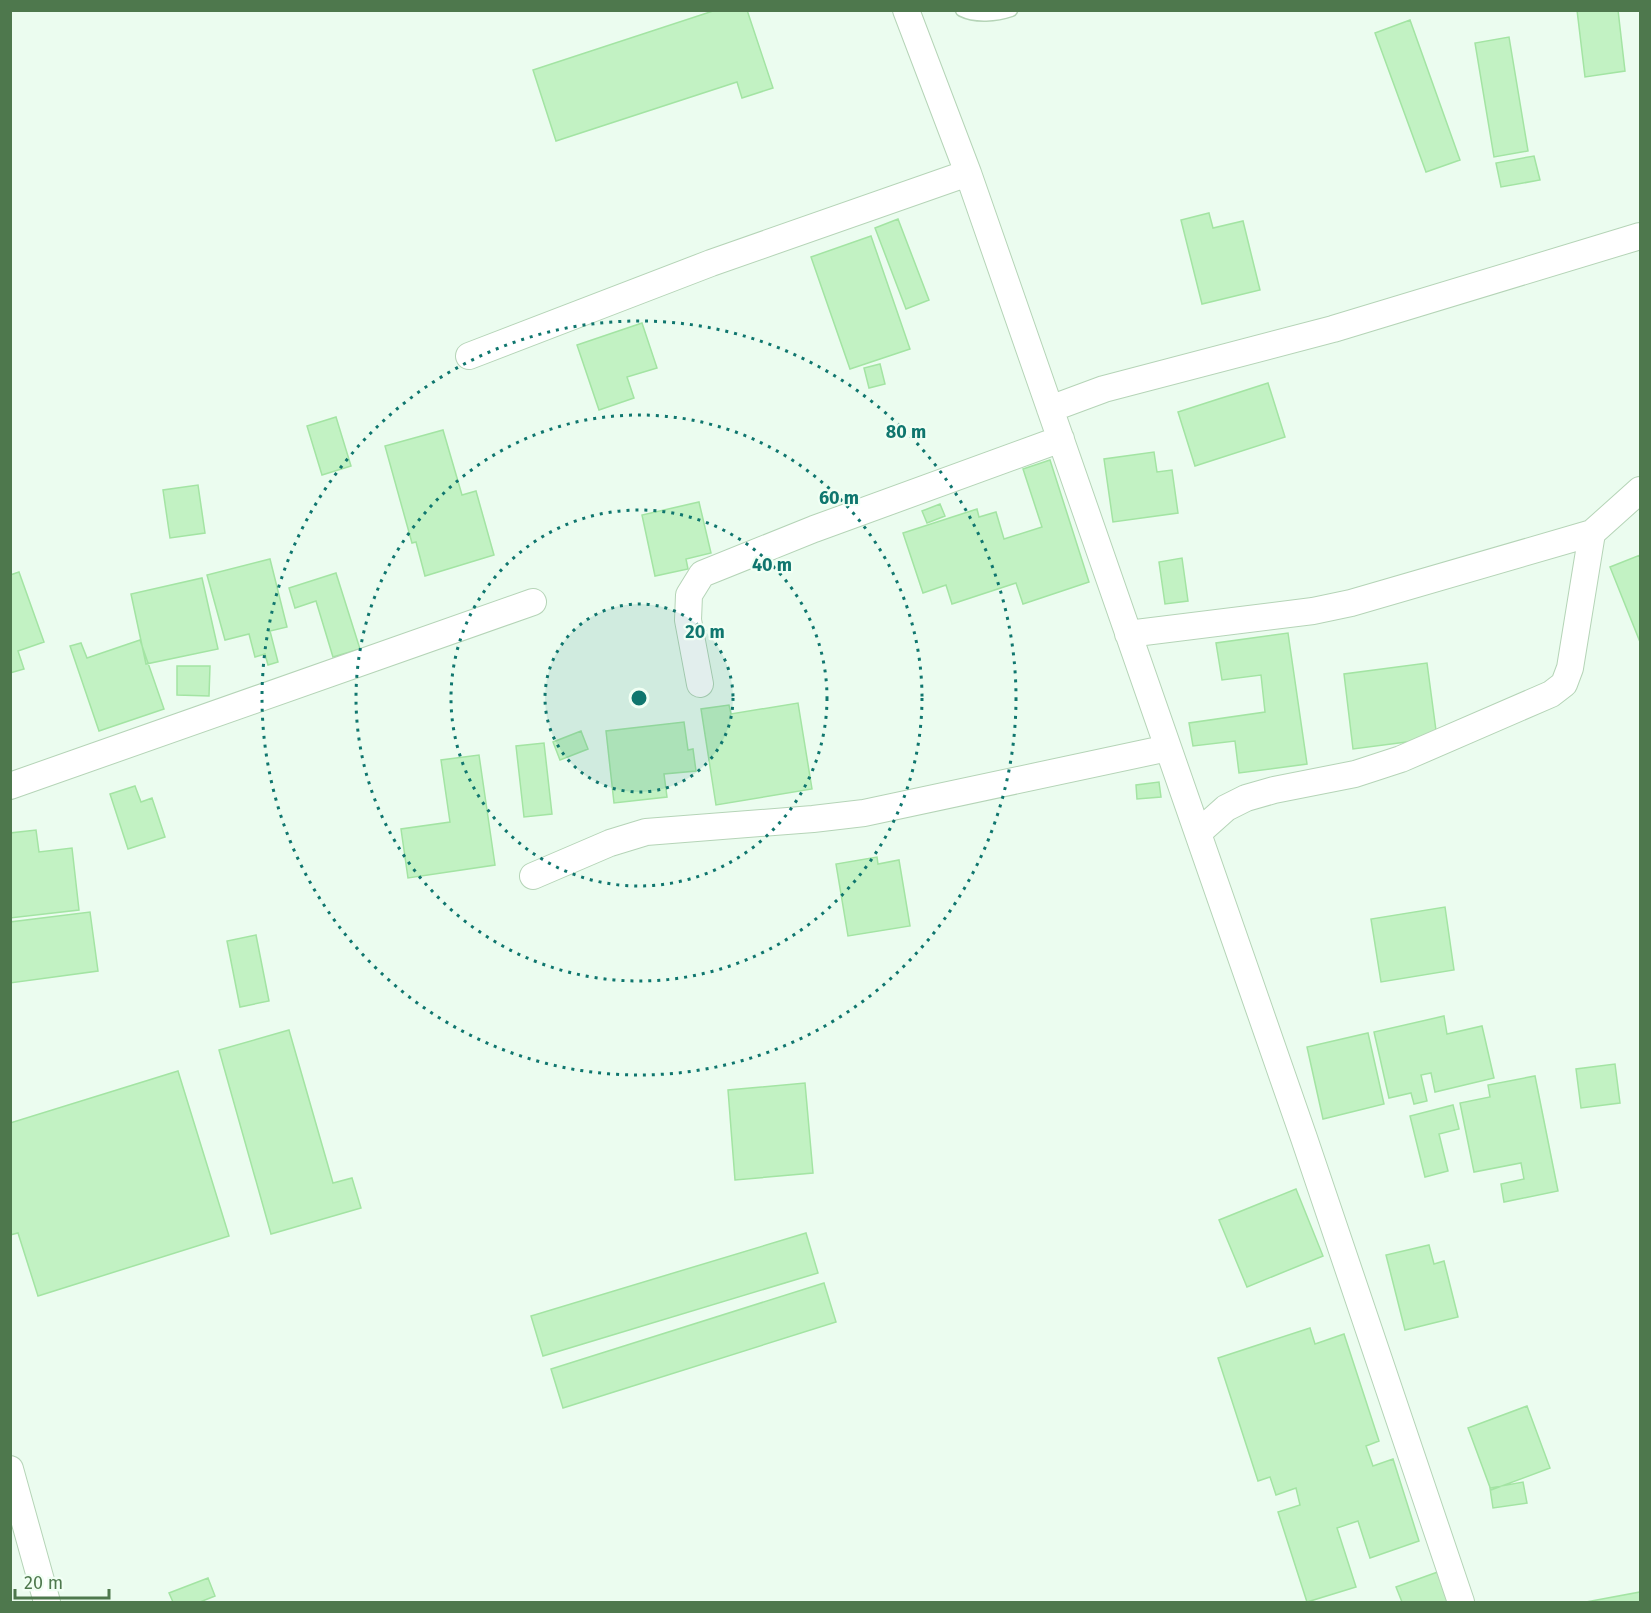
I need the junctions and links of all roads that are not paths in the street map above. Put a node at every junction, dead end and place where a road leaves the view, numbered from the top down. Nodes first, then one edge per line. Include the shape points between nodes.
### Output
1 (906, 10) edge
2 (962, 10) edge
3 (1011, 10) edge
4 (968, 173) junction
5 (1641, 236) edge
6 (469, 356) dead end
7 (1050, 409) junction
8 (1061, 439) junction
9 (1641, 490) edge
10 (1592, 533) junction
11 (533, 602) dead end
12 (1128, 634) junction
13 (700, 684) dead end
14 (1168, 748) junction
15 (10, 786) edge
16 (1198, 832) junction
17 (533, 876) dead end
18 (10, 1469) edge
19 (46, 1602) edge
20 (1461, 1602) edge

1 - 4 street
2 - 3 lane via 990,14
4 - 6 street via 711,263
4 - 7 street
5 - 7 street via 1334,329 1104,389
7 - 8 street
8 - 12 street
8 - 13 street via 702,574 689,595 688,620
9 - 10 street
10 - 12 street via 1351,603
10 - 16 street via 1570,668 1564,684 1551,694 1401,759 1354,774 1246,798 1226,808
11 - 15 street
12 - 14 street
14 - 16 street
14 - 17 street via 864,813 646,832
16 - 20 street
18 - 19 street

